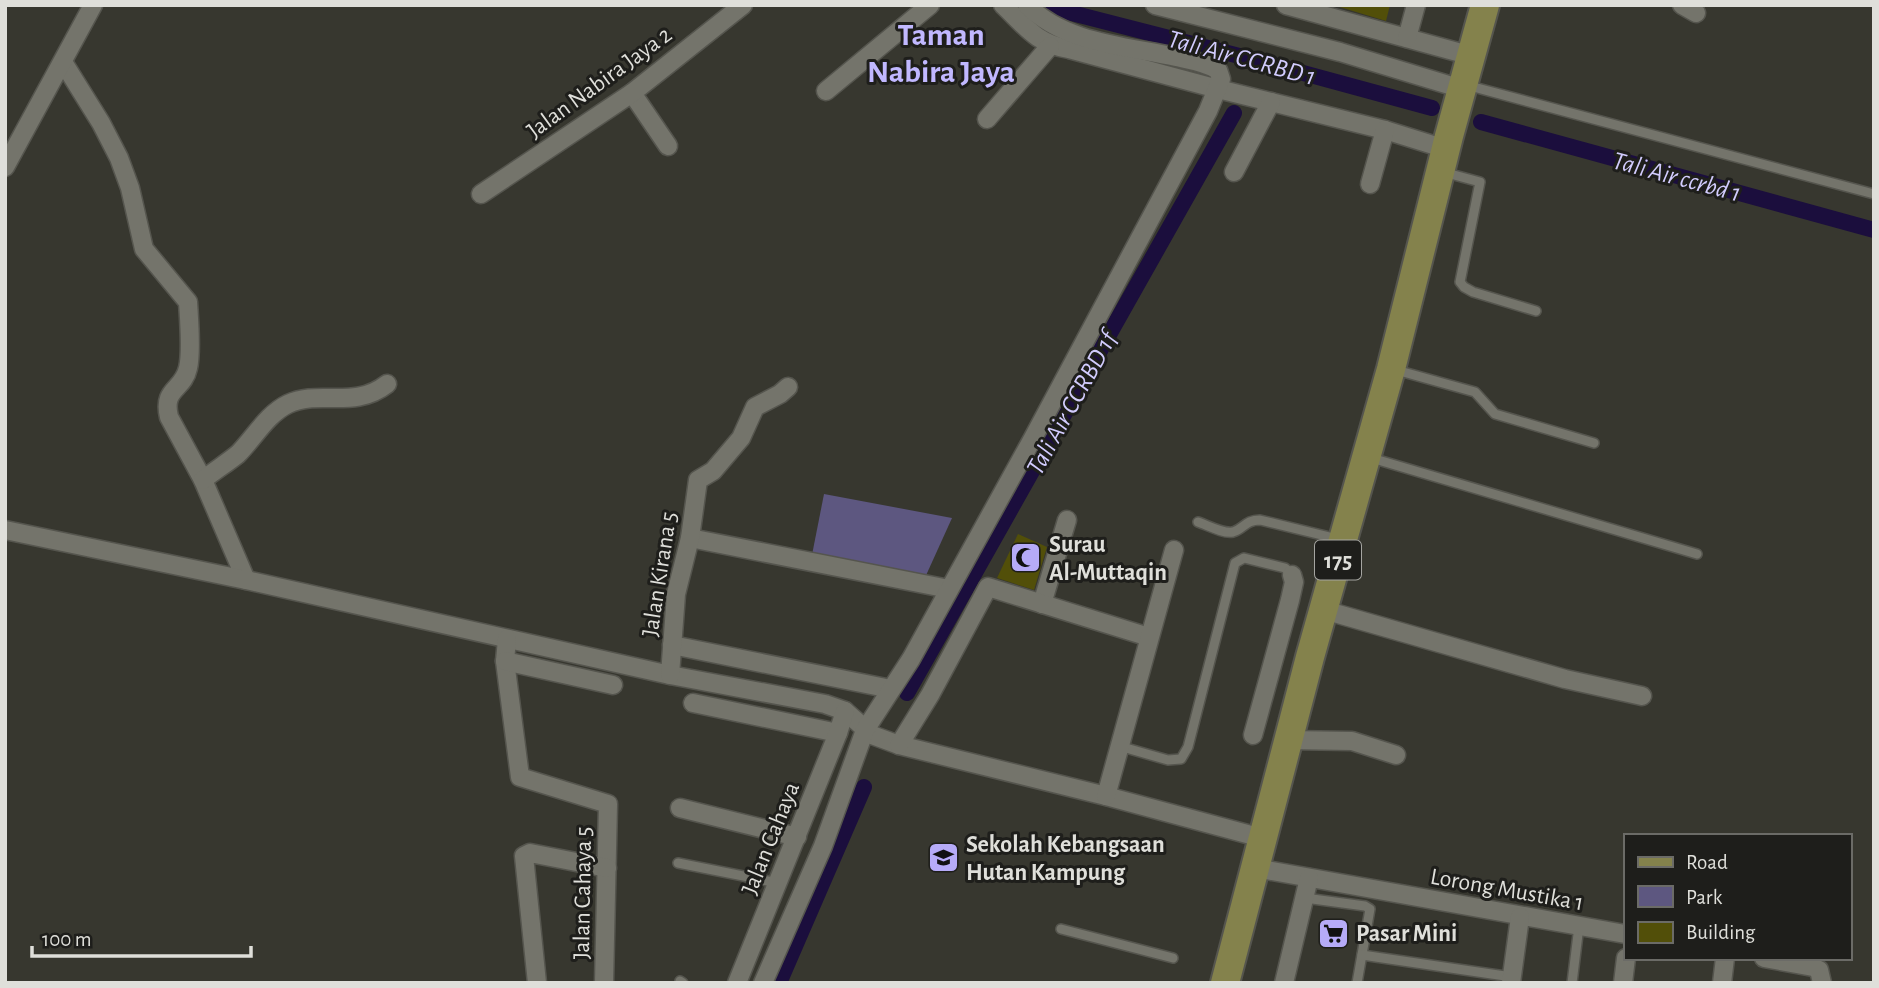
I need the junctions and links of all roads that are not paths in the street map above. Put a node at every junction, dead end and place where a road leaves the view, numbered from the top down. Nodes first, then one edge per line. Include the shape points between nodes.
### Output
1 (93, 5) edge
2 (743, 5) edge
3 (930, 5) edge
4 (1003, 5) edge
5 (1027, 5) edge
6 (1155, 5) edge
7 (1286, 5) edge
8 (1416, 5) edge
9 (1485, 5) edge
10 (1407, 38) junction
11 (1050, 46) junction
12 (1472, 55) junction
13 (63, 62) junction
14 (1218, 89) junction
15 (826, 90) dead end
16 (632, 93) junction
17 (1461, 93) junction
18 (1271, 102) junction
19 (987, 120) dead end
20 (1385, 130) junction
21 (668, 146) dead end
22 (1445, 153) junction
23 (5, 167) edge
24 (1234, 172) dead end
25 (1370, 184) dead end
26 (481, 194) dead end
27 (1874, 194) edge
28 (1536, 311) dead end
29 (1391, 369) junction
30 (387, 384) dead end
31 (788, 387) dead end
32 (1594, 443) dead end
33 (1367, 457) junction
34 (203, 480) junction
35 (1067, 520) dead end
36 (1198, 522) dead end
37 (5, 530) edge
38 (691, 538) junction
39 (1344, 540) junction
40 (1174, 551) dead end
41 (1697, 554) dead end
42 (1292, 575) joint
43 (246, 580) junction
44 (949, 589) junction
45 (1042, 604) junction
46 (1324, 610) junction
47 (1149, 637) junction
48 (508, 639) junction
49 (672, 645) junction
50 (1277, 648) junction
51 (1311, 657) junction
52 (505, 660) junction
53 (670, 675) junction
54 (613, 685) dead end
55 (891, 689) junction
56 (1642, 696) dead end
57 (693, 704) dead end
58 (845, 711) junction
59 (865, 730) junction
60 (838, 733) junction
61 (1253, 735) dead end
62 (1288, 740) junction
63 (900, 745) junction
64 (1119, 746) junction
65 (1396, 755) dead end
66 (1106, 796) junction
67 (680, 808) dead end
68 (797, 837) junction
69 (1262, 838) junction
70 (678, 863) dead end
71 (607, 868) junction
72 (1255, 868) junction
73 (1309, 878) junction
74 (778, 883) junction
75 (1305, 898) junction
76 (1520, 917) junction
77 (1579, 926) junction
78 (1061, 929) dead end
79 (1624, 934) edge
80 (1362, 955) junction
81 (1173, 958) dead end
82 (1626, 960) edge
83 (1725, 960) edge
84 (1777, 960) edge
85 (1821, 977) edge
86 (1511, 980) edge
87 (537, 983) edge
88 (604, 983) edge
89 (737, 983) edge
90 (763, 983) edge
91 (1225, 983) edge
92 (1284, 983) edge
93 (1357, 983) edge
94 (1572, 983) edge
95 (1623, 983) edge
96 (1722, 983) edge

1 - 13 street
2 - 16 street, Jalan Nabira Jaya 2
3 - 15 street
4 - 11 street
5 - 14 street via 1047,22 1072,33 1212,66 1221,73
6 - 17 street via 1340,52
7 - 10 street
8 - 10 street
9 - 12 main road, 175
10 - 12 street
11 - 14 street
11 - 19 street
12 - 17 main road, 175
13 - 23 street
13 - 34 street via 119,158 144,249 188,302 188,372 168,396 167,410
14 - 18 street
14 - 44 street
16 - 21 street
16 - 26 street, Jalan Nabira Jaya 2
17 - 22 main road, 175
17 - 27 lane
18 - 20 street
18 - 24 street
20 - 22 street
20 - 25 street
22 - 28 lane via 1480,182 1460,282 1473,292
22 - 29 main road, 175
29 - 32 lane via 1466,388 1480,396 1494,414
29 - 33 main road, 175
30 - 34 street via 370,395 284,406 237,454
31 - 38 street, Jalan Kirana 5 via 755,407 741,438 713,471 698,480
33 - 39 main road, 175
33 - 41 lane
34 - 43 street
35 - 45 street
36 - 39 lane via 1235,532 1247,522 1260,520
37 - 43 street
38 - 44 street
38 - 49 street, Jalan Kirana 5 via 676,594
39 - 46 main road, 175
40 - 47 street
42 - 50 street
42 - 64 lane via 1285,568 1244,558 1235,563 1181,760
43 - 48 street
44 - 55 street
45 - 47 street
45 - 63 street via 992,587 985,589
46 - 51 main road, 175
46 - 56 street via 1565,679
47 - 64 street
48 - 52 street
48 - 53 street
49 - 53 street, Jalan Kirana 5
49 - 55 street
50 - 51 street
50 - 61 street
51 - 62 main road, 175
52 - 54 street
52 - 71 street, Jalan Cahaya 5 via 520,777 608,804
53 - 58 street
55 - 59 street
57 - 60 street
58 - 59 street
58 - 60 street, Jalan Cahaya
59 - 63 street
59 - 90 street via 823,846
60 - 68 street, Jalan Cahaya
62 - 65 street via 1352,741
62 - 69 main road, 175
63 - 66 street
64 - 66 street
66 - 69 street
67 - 68 street
68 - 74 street, Jalan Cahaya
69 - 72 main road, 175
70 - 74 lane
71 - 87 street via 530,853 524,856
71 - 88 street, Jalan Cahaya 5
72 - 73 street, Lorong Mustika 1
72 - 91 main road, 175
73 - 75 street
73 - 76 street, Lorong Mustika 1
74 - 89 street, Jalan Cahaya
75 - 80 lane via 1370,909
75 - 92 street
76 - 77 street, Lorong Mustika 1
76 - 86 street
77 - 79 street, Lorong Mustika 1
77 - 94 lane
78 - 81 lane
80 - 86 lane
80 - 93 lane
82 - 95 street
83 - 96 street
84 - 85 street via 1804,964

